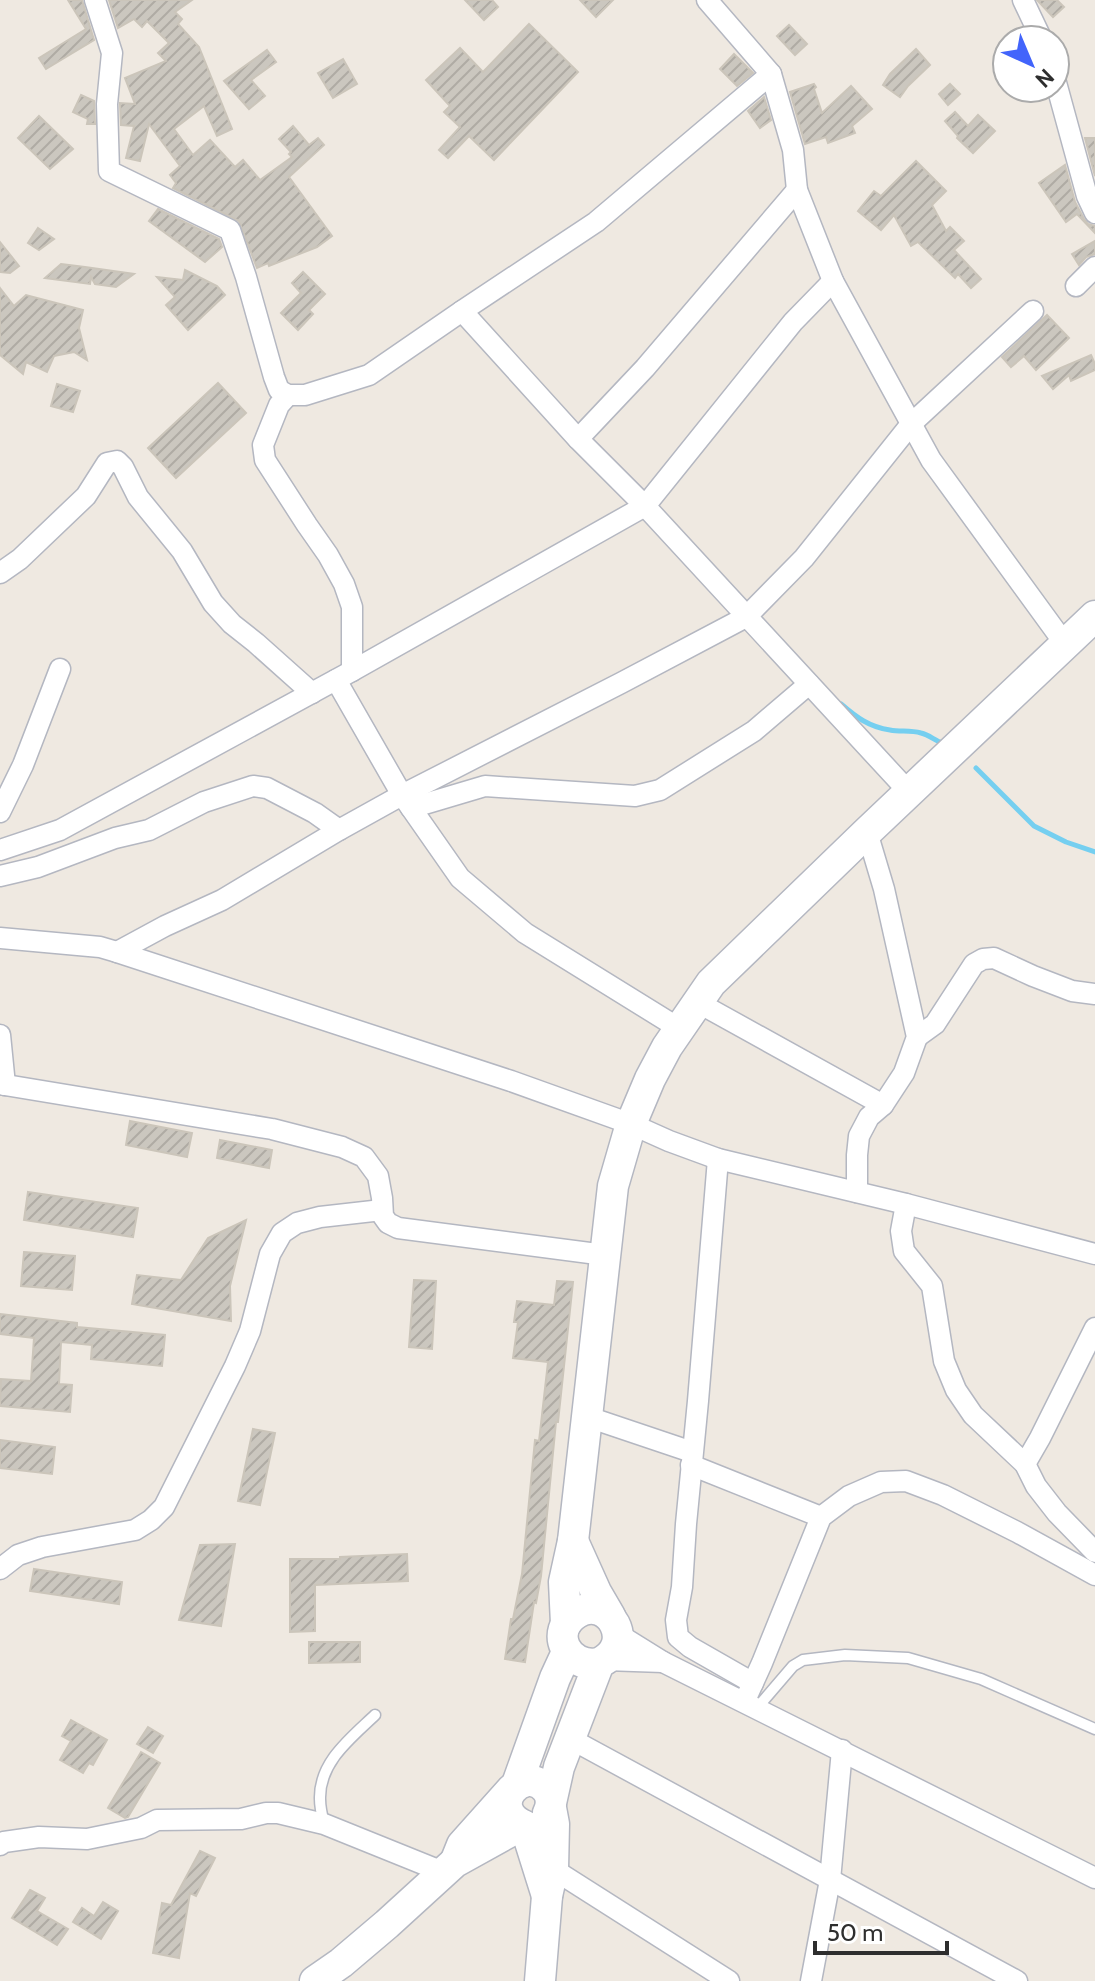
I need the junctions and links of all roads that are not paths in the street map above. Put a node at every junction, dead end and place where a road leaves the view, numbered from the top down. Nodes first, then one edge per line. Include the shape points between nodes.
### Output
1 (95, 0) edge
2 (707, 0) edge
3 (1023, 0) edge
4 (1034, 24) edge
5 (771, 74) junction
6 (1062, 104) edge
7 (797, 190) junction
8 (1095, 213) edge
9 (1095, 267) edge
10 (833, 281) junction
11 (1076, 286) dead end
12 (462, 311) junction
13 (1033, 311) dead end
14 (288, 395) junction
15 (911, 424) junction
16 (578, 439) junction
17 (645, 506) junction
18 (0, 573) edge
19 (1095, 616) edge
20 (746, 617) junction
21 (1065, 644) junction
22 (60, 669) dead end
23 (344, 675) junction
24 (809, 684) junction
25 (312, 693) junction
26 (909, 792) junction
27 (407, 801) junction
28 (0, 812) edge
29 (339, 830) junction
30 (867, 832) junction
31 (0, 850) edge
32 (0, 876) edge
33 (0, 938) edge
34 (117, 952) junction
35 (1095, 994) edge
36 (697, 1002) junction
37 (680, 1029) junction
38 (0, 1035) edge
39 (917, 1037) junction
40 (3, 1085) edge
41 (883, 1105) junction
42 (631, 1124) junction
43 (718, 1159) junction
44 (857, 1192) junction
45 (906, 1204) junction
46 (382, 1210) junction
47 (1095, 1254) edge
48 (605, 1255) junction
49 (1095, 1328) edge
50 (588, 1417) junction
51 (691, 1458) junction
52 (1025, 1464) junction
53 (821, 1517) junction
54 (573, 1541) junction
55 (1092, 1543) edge
56 (0, 1569) edge
57 (1095, 1575) edge
58 (566, 1638) junction
59 (608, 1644) junction
60 (663, 1662) junction
61 (751, 1698) junction
62 (375, 1715) dead end
63 (1095, 1729) edge
64 (569, 1738) junction
65 (842, 1750) junction
66 (515, 1787) junction
67 (551, 1805) junction
68 (324, 1824) junction
69 (524, 1826) junction
70 (0, 1845) edge
71 (449, 1867) junction
72 (1095, 1878) edge
73 (830, 1880) junction
74 (550, 1883) junction
75 (315, 1981) edge
76 (540, 1981) edge
77 (729, 1981) edge
78 (811, 1981) edge
79 (1017, 1981) edge

1 - 14 street via 112,53 109,171 230,230 274,377 279,390
2 - 5 street
3 - 4 street
5 - 7 street via 793,150
5 - 12 street via 596,222
6 - 8 street
7 - 10 street
7 - 16 street
9 - 11 street
10 - 15 street
10 - 17 street via 793,322
12 - 14 street via 369,375 305,395
12 - 16 street
13 - 15 street
14 - 23 street via 263,445 265,460 344,584 354,628
15 - 20 street via 804,558
15 - 21 street
16 - 17 street
17 - 20 street
17 - 23 street
18 - 25 street via 86,496 107,463 117,461 213,603
19 - 21 main road
20 - 24 street
20 - 27 street
21 - 26 main road
22 - 28 street
23 - 25 street
23 - 27 street
24 - 26 street
24 - 27 street via 754,731 660,790 635,796 485,786
25 - 31 street via 60,830
26 - 30 main road
27 - 29 street
27 - 37 street via 460,878 525,933
29 - 32 street via 267,788 253,786 204,802 149,830
29 - 34 street via 222,900
30 - 36 main road
30 - 39 street
33 - 34 street
34 - 42 street
35 - 39 street via 1072,991 994,958 983,959 974,964 935,1024
36 - 37 main road
36 - 41 street
37 - 42 main road
38 - 40 street
39 - 41 street via 904,1073
40 - 46 street via 272,1129 342,1147 364,1157 378,1176
41 - 44 street via 859,1136
42 - 43 street
42 - 48 main road via 613,1186
43 - 44 street
43 - 51 street
44 - 45 street
45 - 47 street
45 - 52 street via 904,1251 932,1286 944,1361 956,1390 973,1415
46 - 48 street via 388,1223 398,1228
46 - 56 street via 320,1217 282,1233 270,1254 235,1366 164,1507 151,1520 135,1530 42,1547 18,1555
48 - 50 main road
49 - 52 street
50 - 51 street
50 - 54 main road
51 - 53 street
51 - 61 street via 678,1637
52 - 55 street via 1057,1513
53 - 57 street via 849,1496 881,1482 906,1481
53 - 61 street
54 - 58 main road via 564,1582
54 - 59 main road
58 - 59 main road via 578,1662 592,1665
58 - 59 main road via 578,1612 595,1609
58 - 66 main road
59 - 60 street
59 - 60 street
59 - 64 main road
60 - 61 street
61 - 63 lane via 803,1660 845,1655 908,1658 981,1679
61 - 65 street
62 - 68 lane via 337,1751 324,1774
64 - 67 main road
64 - 73 street
65 - 72 street
65 - 73 street
66 - 67 main road via 540,1784
66 - 69 main road via 507,1810
66 - 71 main road
67 - 69 main road via 537,1825
67 - 74 main road
68 - 70 street via 278,1813 157,1820 87,1839 39,1837
68 - 71 street
69 - 71 main road
69 - 74 main road
71 - 75 main road
73 - 78 street
73 - 79 street
74 - 76 main road
74 - 77 street

